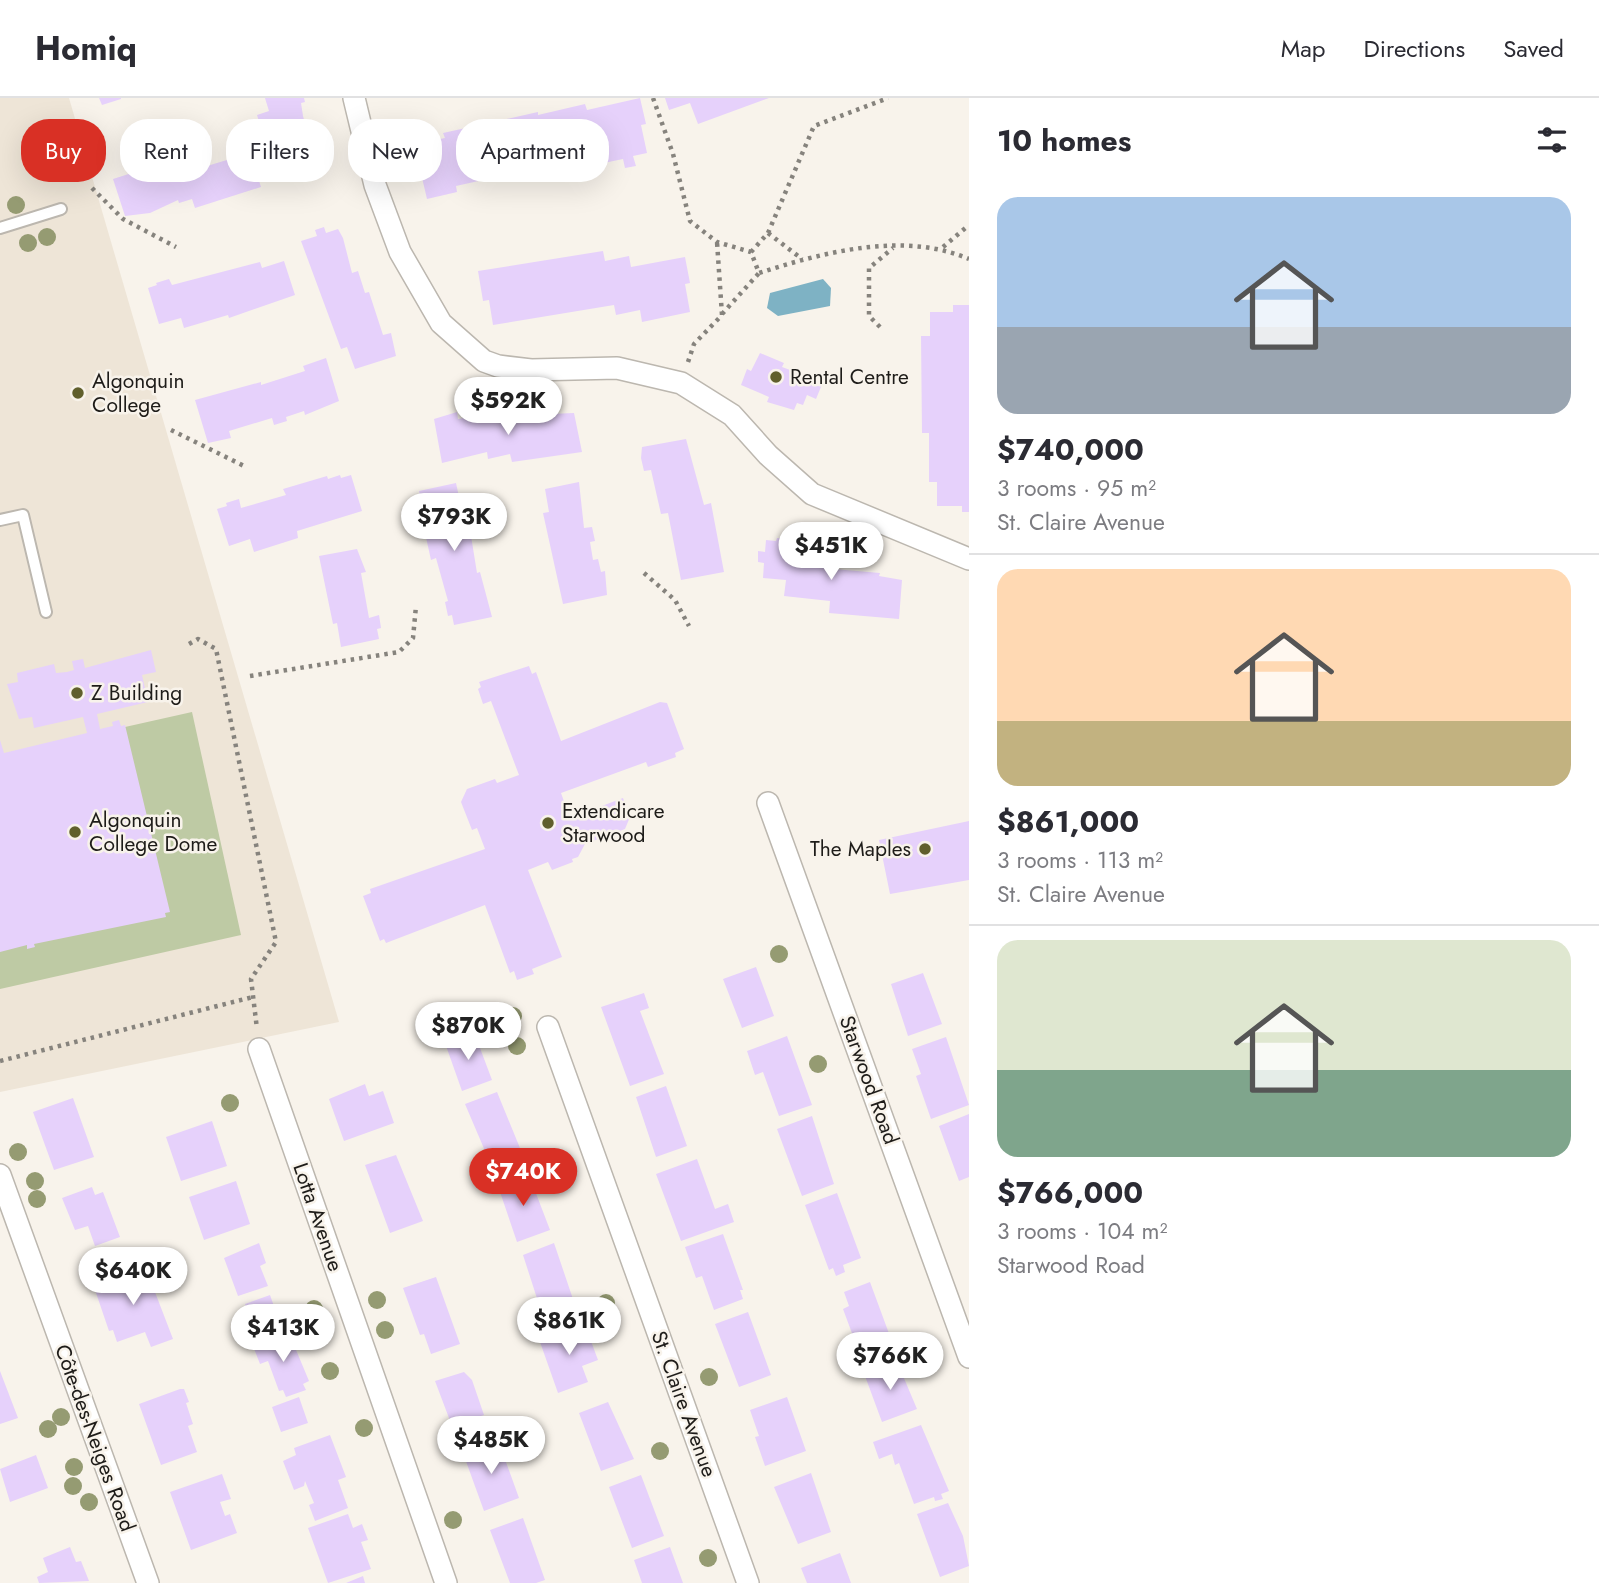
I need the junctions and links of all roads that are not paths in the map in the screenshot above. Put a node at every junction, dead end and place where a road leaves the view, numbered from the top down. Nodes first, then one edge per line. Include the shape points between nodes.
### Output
1 (354, 98) edge
2 (61, 209) dead end
3 (0, 228) edge
4 (0, 520) edge
5 (969, 559) edge
6 (46, 612) dead end
7 (768, 803) dead end
8 (548, 1027) dead end
9 (259, 1049) road end
10 (0, 1175) edge
11 (969, 1357) edge
12 (148, 1583) edge
13 (446, 1583) edge
14 (748, 1583) edge

1 - 5 street via 375,185 400,252 441,323 457,341 498,366 617,368 681,383 732,415 812,494
2 - 3 lane
4 - 6 lane via 23,515
7 - 11 street, Starwood Road
8 - 14 street, St. Claire Avenue
9 - 13 street, Lotta Avenue
10 - 12 street, Côte-des-Neiges Road

